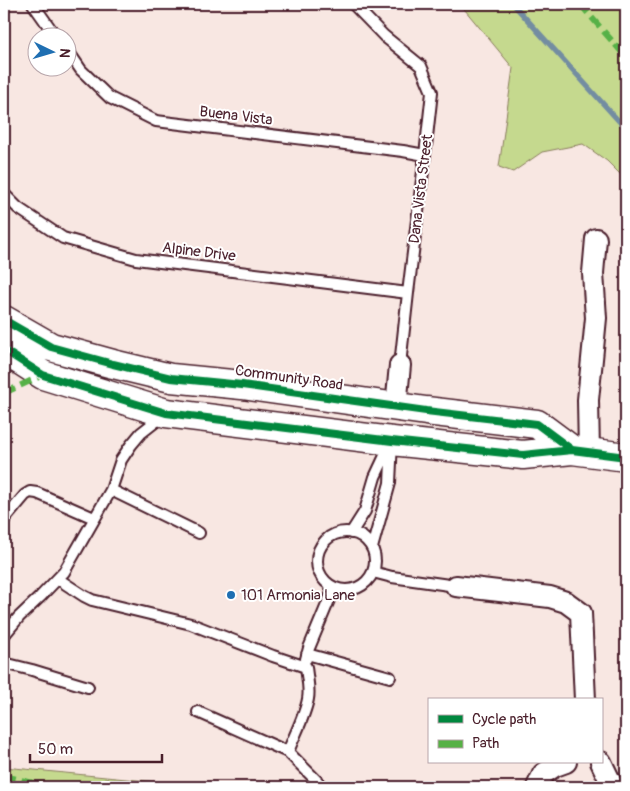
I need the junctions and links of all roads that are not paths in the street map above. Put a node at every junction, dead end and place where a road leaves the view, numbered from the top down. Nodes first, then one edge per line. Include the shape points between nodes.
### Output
1 (33, 4) edge
2 (353, 4) edge
3 (51, 28) edge
4 (78, 65) edge
5 (425, 155) junction
6 (4, 194) edge
7 (596, 239) dead end
8 (408, 293) junction
9 (4, 320) edge
10 (4, 350) edge
11 (400, 365) joint
12 (396, 406) junction
13 (426, 411) junction
14 (166, 413) junction
15 (392, 441) junction
16 (580, 451) junction
17 (626, 457) edge
18 (111, 490) junction
19 (94, 518) junction
20 (4, 520) edge
21 (199, 533) dead end
22 (351, 533) junction
23 (372, 548) junction
24 (373, 572) junction
25 (58, 579) junction
26 (456, 586) joint
27 (334, 588) junction
28 (4, 635) edge
29 (307, 654) junction
30 (4, 664) edge
31 (306, 667) junction
32 (390, 677) dead end
33 (88, 687) dead end
34 (585, 698) edge
35 (198, 712) dead end
36 (288, 752) junction
37 (560, 764) edge
38 (601, 764) edge
39 (323, 787) edge
40 (538, 787) edge
41 (613, 787) edge

1 - 3 lane
2 - 5 lane, Dana Vista Street via 384,36 421,66 432,92
4 - 5 lane, Buena Vista via 110,98 156,121
5 - 8 lane, Dana Vista Street
6 - 8 lane, Alpine Drive via 18,208 63,238 136,259
7 - 16 street via 593,273 596,318
8 - 11 lane, Dana Vista Street
9 - 12 main road, Community Road via 51,347 171,378
10 - 14 main road, Community Road via 43,376
11 - 12 street, Dana Vista Street
12 - 13 main road, Community Road
13 - 15 main road
13 - 16 main road, Community Road via 537,424
14 - 15 main road, Community Road
14 - 18 lane via 131,445 121,460
15 - 16 main road, Community Road via 524,456
15 - 22 lane via 375,476 365,511
15 - 23 lane via 390,483
16 - 17 main road, Community Road
18 - 19 lane
18 - 21 lane
19 - 20 lane via 30,492
19 - 25 lane
22 - 23 lane via 367,541
22 - 27 lane via 342,532 325,540 317,557 321,576
23 - 24 lane
24 - 26 lane
24 - 27 lane via 368,580 353,590
25 - 28 lane
25 - 31 lane via 92,600 205,628
26 - 34 street via 550,597 566,602 581,613
27 - 29 lane
29 - 31 lane
29 - 32 lane
30 - 33 lane
31 - 36 lane via 308,698
35 - 36 lane
36 - 39 lane
37 - 40 street via 543,774
38 - 41 street

